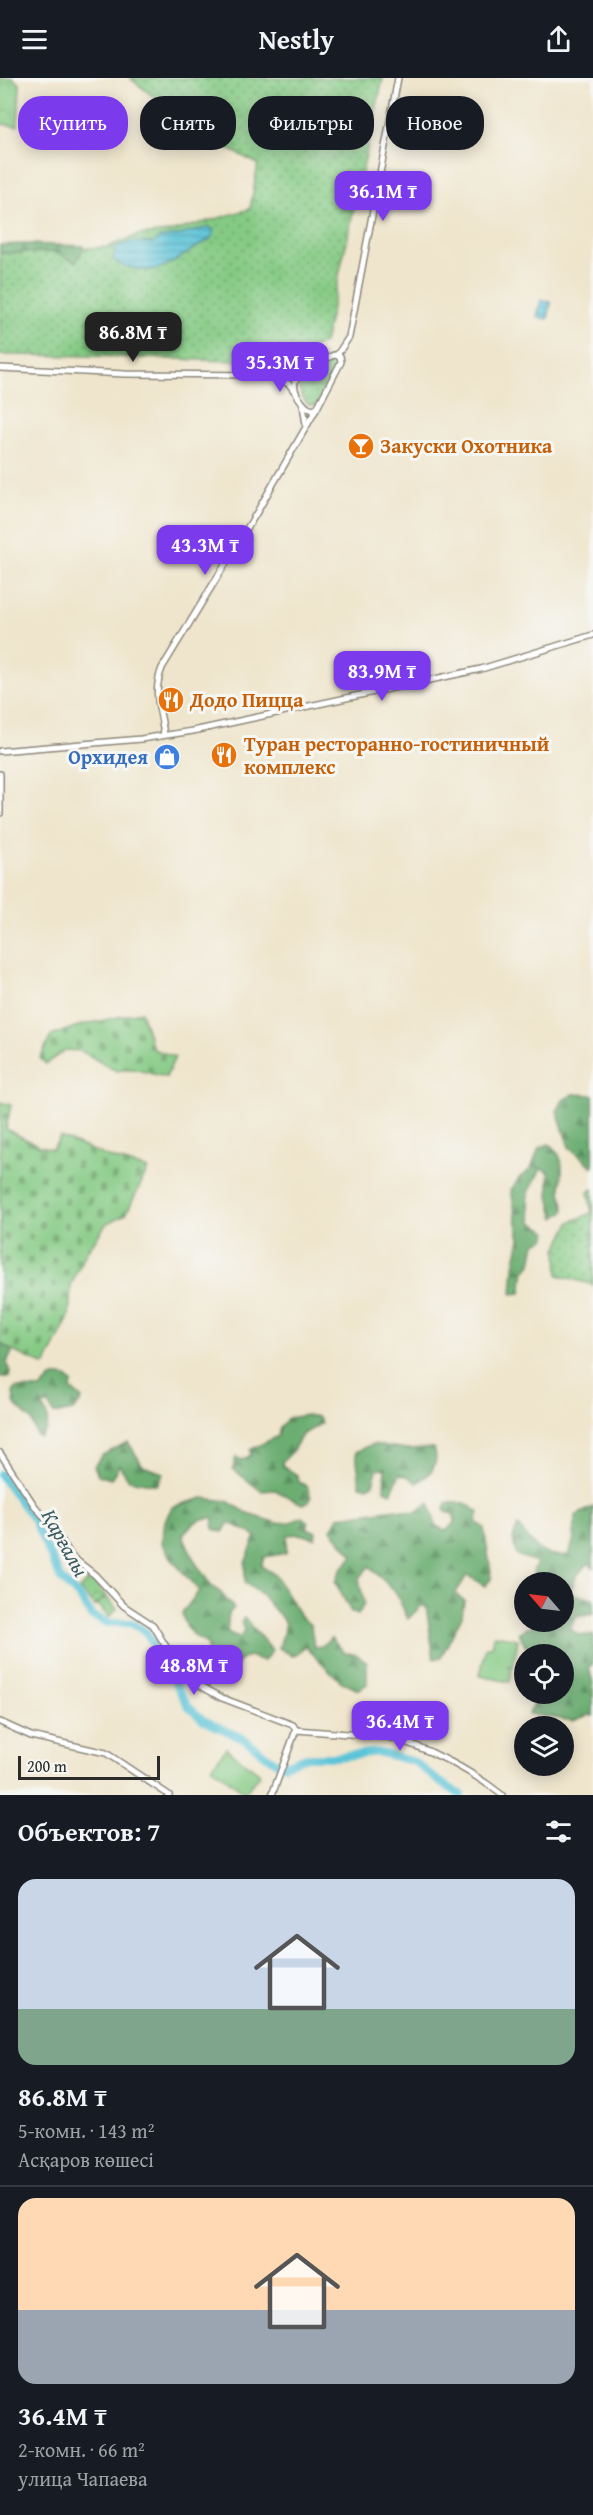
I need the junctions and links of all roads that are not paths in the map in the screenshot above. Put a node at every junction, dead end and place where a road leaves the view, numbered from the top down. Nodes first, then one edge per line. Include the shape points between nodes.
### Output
1 (399, 78) edge
2 (338, 355) junction
3 (0, 368) edge
4 (306, 368) junction
5 (266, 375) junction
6 (301, 401) junction
7 (317, 408) junction
8 (304, 430) junction
9 (593, 635) edge
10 (164, 735) junction
11 (0, 752) edge
12 (0, 774) edge
13 (0, 813) edge
14 (0, 1453) edge
15 (0, 1722) edge
16 (296, 1730) junction
17 (169, 1795) edge
18 (272, 1795) edge
19 (502, 1795) edge

1 - 2 street via 349,338
2 - 4 street
2 - 7 street via 341,362
3 - 5 street
4 - 5 street
4 - 6 street via 298,373 294,383
5 - 6 street via 289,384
6 - 7 street via 307,408
6 - 8 street via 305,410
7 - 8 street
8 - 10 street via 156,681
9 - 10 street via 482,669
10 - 11 street
12 - 13 street
14 - 16 street via 72,1557 124,1606 153,1625 174,1660 194,1682 222,1698 293,1725
15 - 17 street via 31,1736 106,1753
16 - 18 street
16 - 19 street via 400,1740 442,1759

